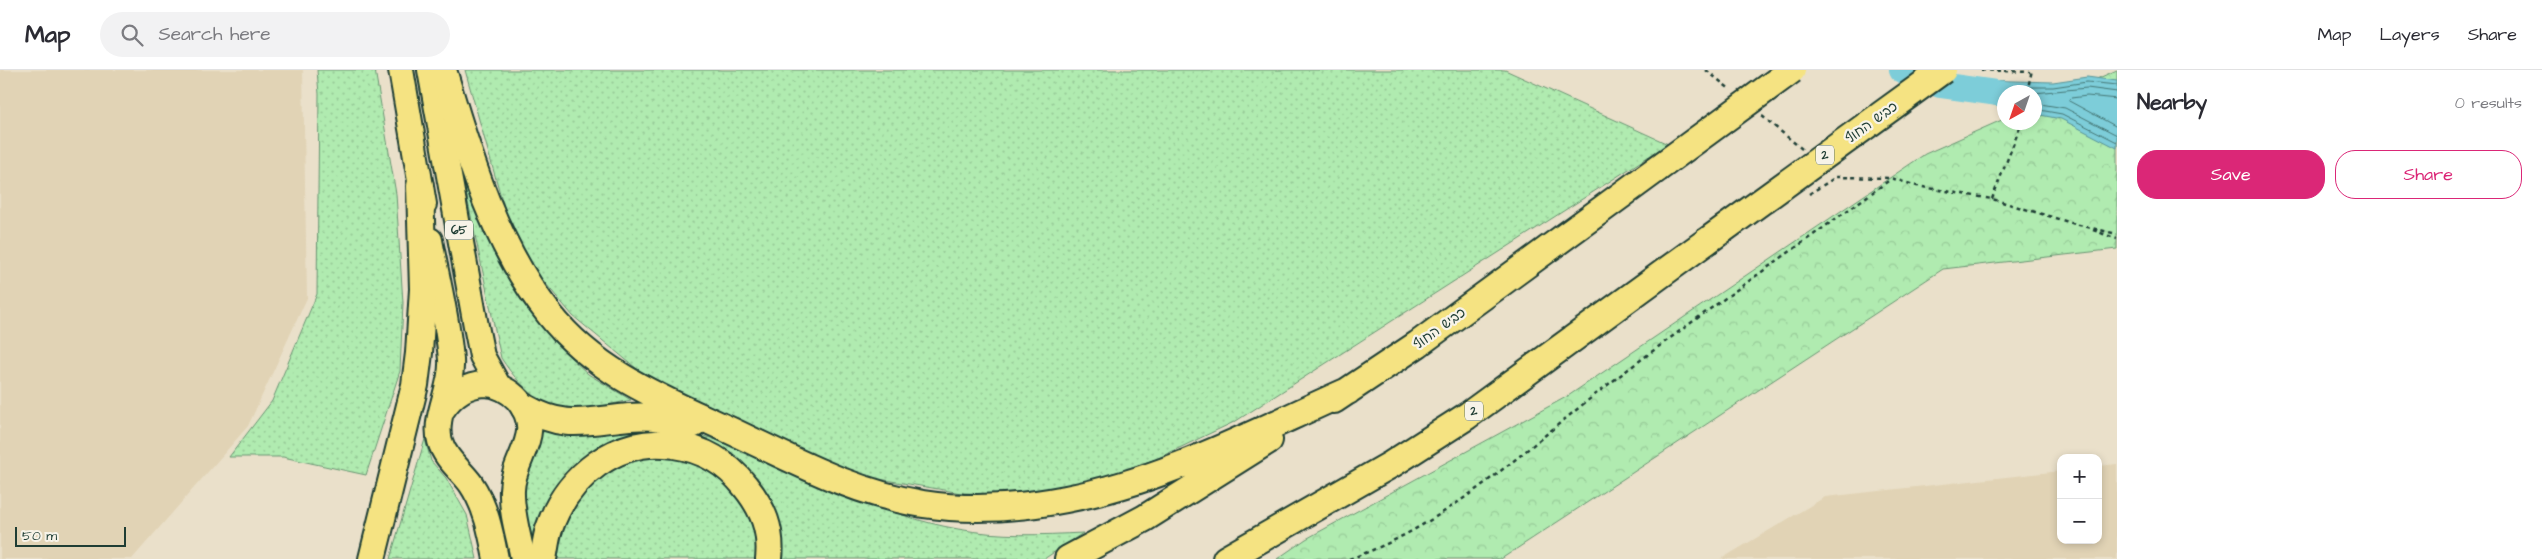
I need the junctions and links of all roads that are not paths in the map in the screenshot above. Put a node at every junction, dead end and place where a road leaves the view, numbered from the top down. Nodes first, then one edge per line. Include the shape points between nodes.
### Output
1 (401, 70) edge
2 (430, 70) edge
3 (443, 70) edge
4 (1792, 70) edge
5 (1943, 70) edge
6 (420, 186) junction
7 (500, 387) junction
8 (1348, 391) junction
9 (524, 407) junction
10 (442, 410) junction
11 (770, 449) junction
12 (372, 559) edge
13 (496, 559) edge
14 (523, 559) edge
15 (544, 559) edge
16 (769, 559) edge
17 (1068, 559) edge
18 (1226, 559) edge

1 - 6 highway, 65
2 - 7 highway, 65 via 482,356
3 - 11 highway via 467,150 486,198 508,248 551,316 575,342 628,382
4 - 8 highway, כביש החוף, bridge via 1426,339
5 - 18 highway, כביש החוף / 2, bridge via 1459,421 1392,464
6 - 10 highway, 65 via 451,360 451,382
6 - 12 highway via 423,289 419,353
7 - 9 highway, 65
7 - 10 highway via 479,385 460,390
8 - 11 highway via 1165,471 1065,500 1011,506 923,504 880,494 835,480
8 - 17 highway, כביש החוף via 1145,518
9 - 11 highway via 562,422 653,417 680,420
9 - 14 highway via 530,433 512,490
10 - 13 highway, 65 via 439,440 445,454 471,484 480,500
15 - 16 highway via 553,520 566,495 579,480 610,455 646,443 685,446 727,466 753,495 765,516 771,538

